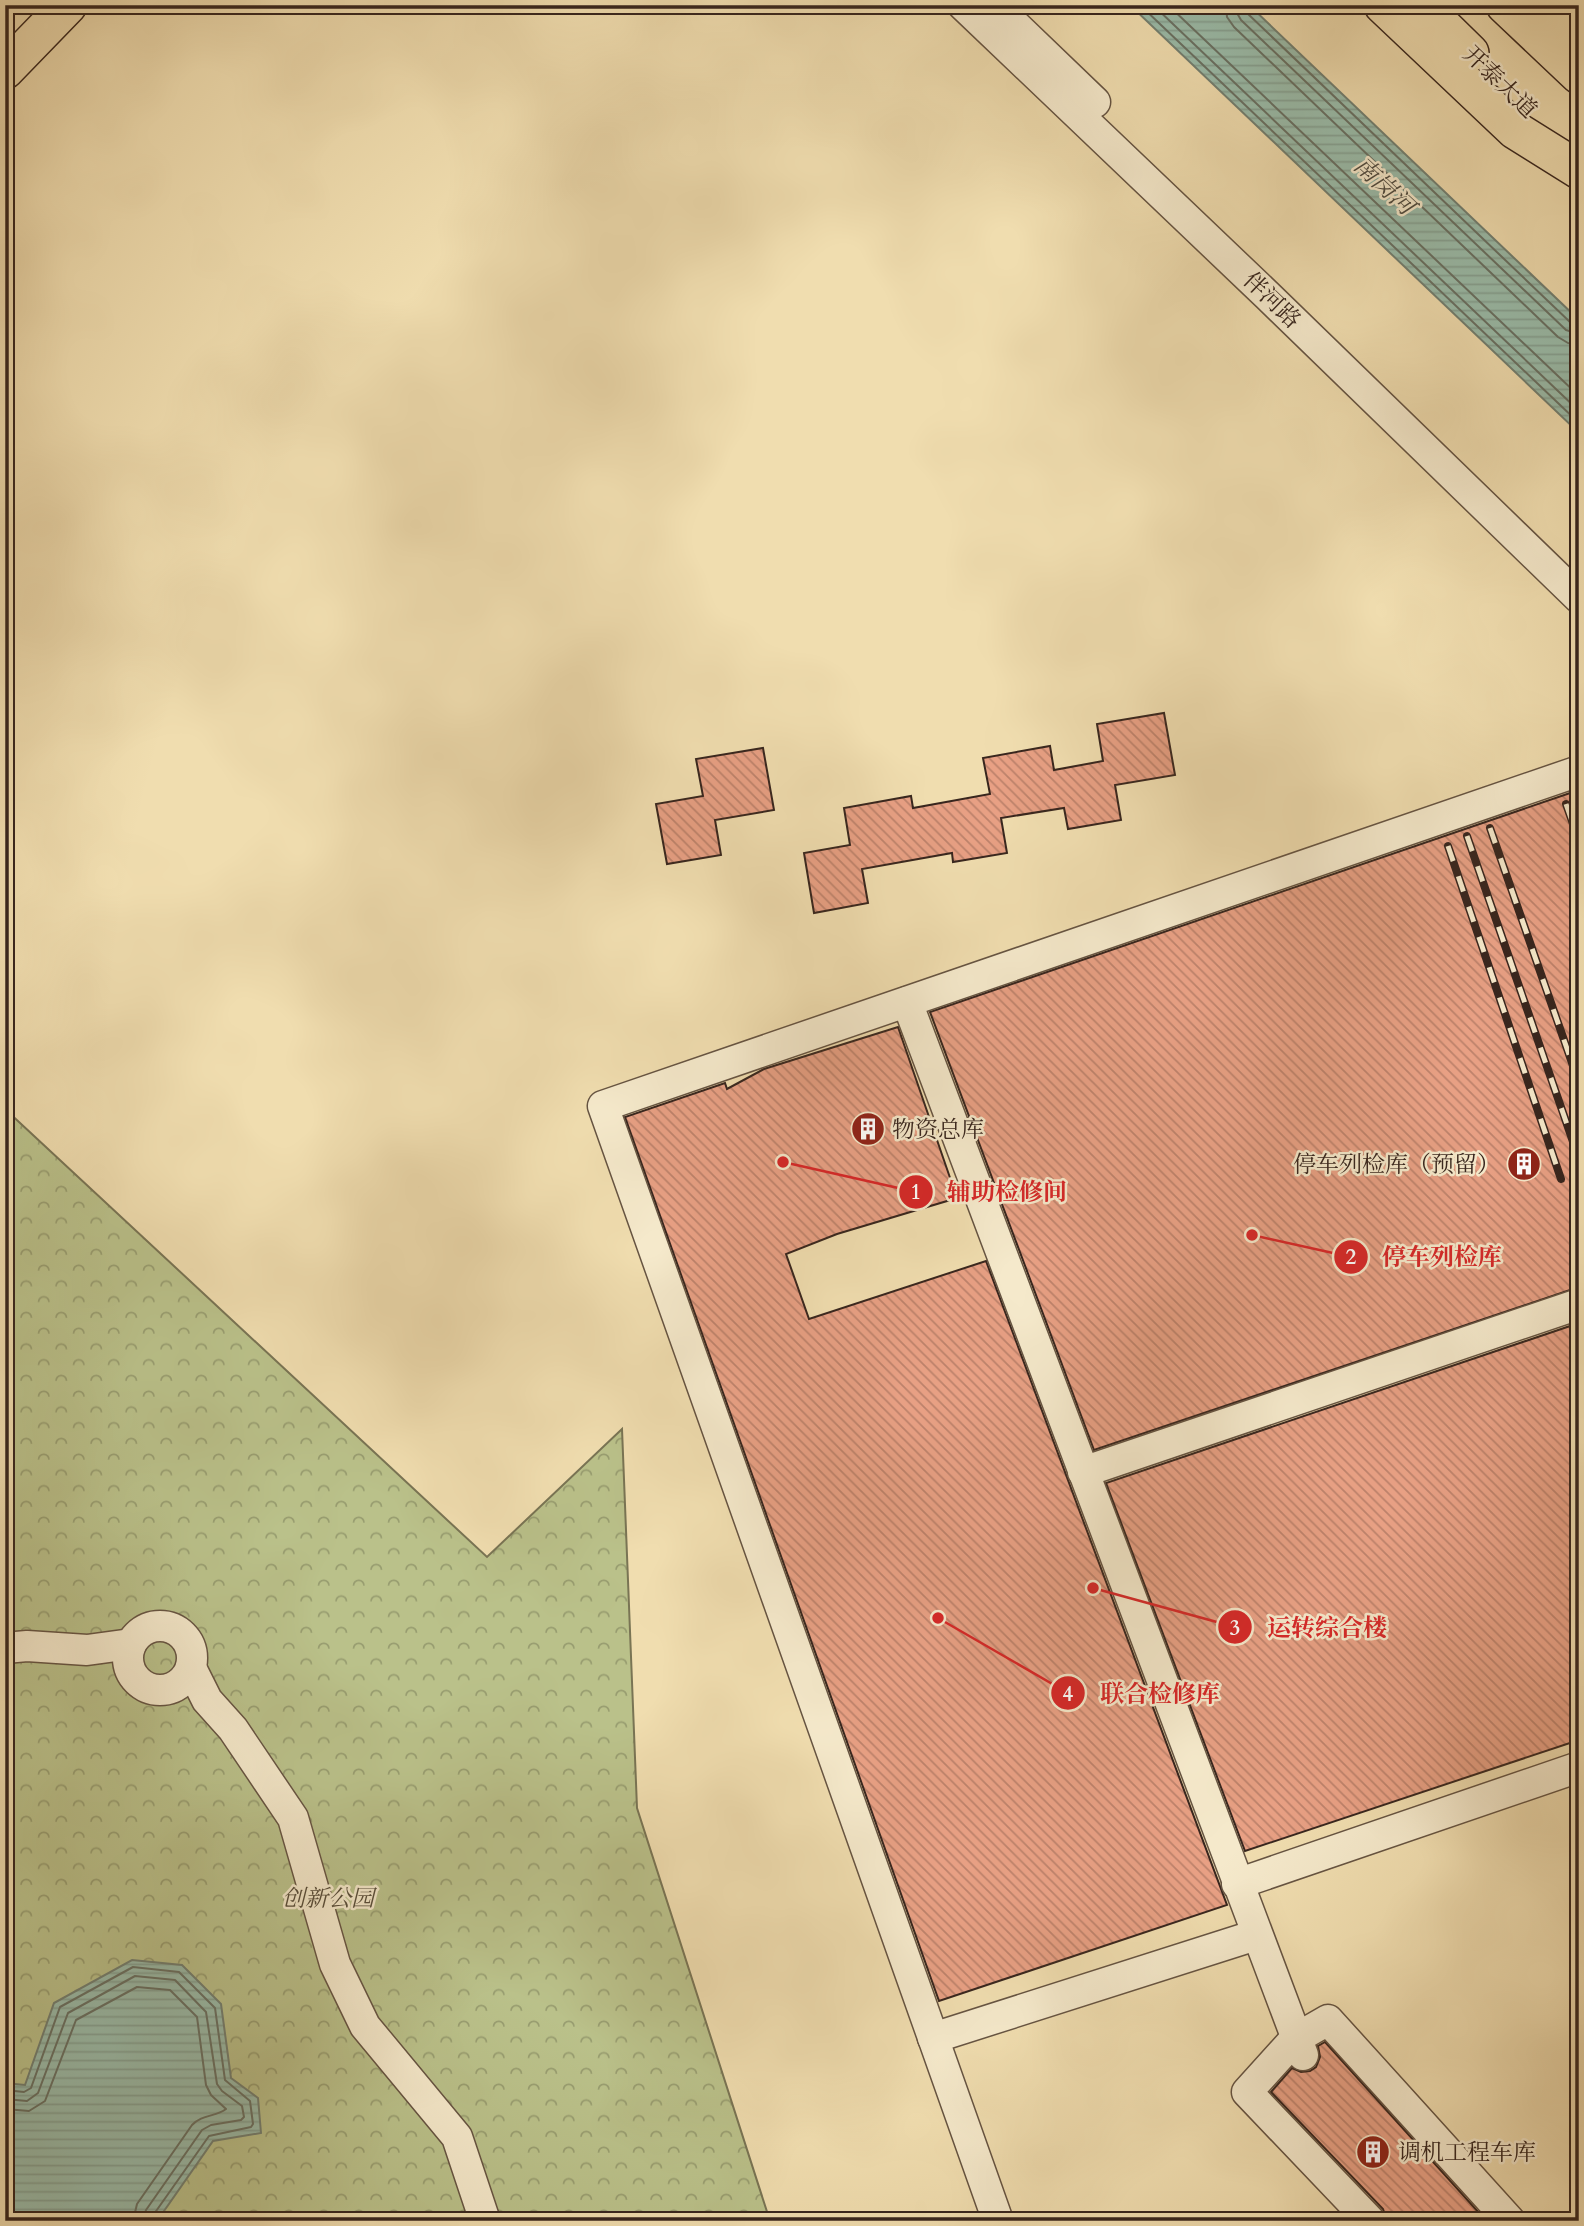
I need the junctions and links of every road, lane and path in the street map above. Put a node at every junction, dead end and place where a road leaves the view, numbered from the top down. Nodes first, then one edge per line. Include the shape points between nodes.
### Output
1 (68, 5) edge
2 (963, 5) edge
3 (994, 5) edge
4 (1383, 5) edge
5 (1421, 5) edge
6 (1505, 5) edge
7 (1553, 5) edge
8 (1579, 30) edge
9 (5, 69) edge
10 (1579, 75) edge
11 (1579, 159) edge
12 (1579, 170) edge
13 (1579, 569) edge
14 (1579, 598) edge
15 (1579, 771) edge
16 (907, 1002) junction
17 (1579, 1304) edge
18 (1083, 1472) junction
19 (131, 1644) junction
20 (5, 1648) edge
21 (191, 1668) junction
22 (1579, 1767) edge
23 (1237, 1884) junction
24 (1256, 1935) junction
25 (933, 2038) junction
26 (1299, 2047) junction
27 (485, 2221) edge
28 (998, 2221) edge
29 (1370, 2221) edge
30 (1510, 2221) edge

1 - 9 main road
2 - 14 street, 伴河路
3 - 13 street, 伴河路
4 - 12 main road via 1515,130
5 - 11 main road, 开泰大道
6 - 10 main road
7 - 8 main road
15 - 16 street
16 - 18 street
16 - 25 street via 603,1106
17 - 18 street
18 - 23 street
19 - 20 street via 87,1650
19 - 21 street via 137,1635 167,1626 177,1630 191,1647
19 - 21 street via 128,1665 139,1683 148,1688 178,1685
21 - 27 street via 207,1700 233,1728 293,1818 335,1964 365,2026 457,2137
22 - 23 street
23 - 24 street
24 - 25 street
24 - 26 street
25 - 28 street
26 - 29 street via 1247,2092
26 - 30 street via 1328,2020

